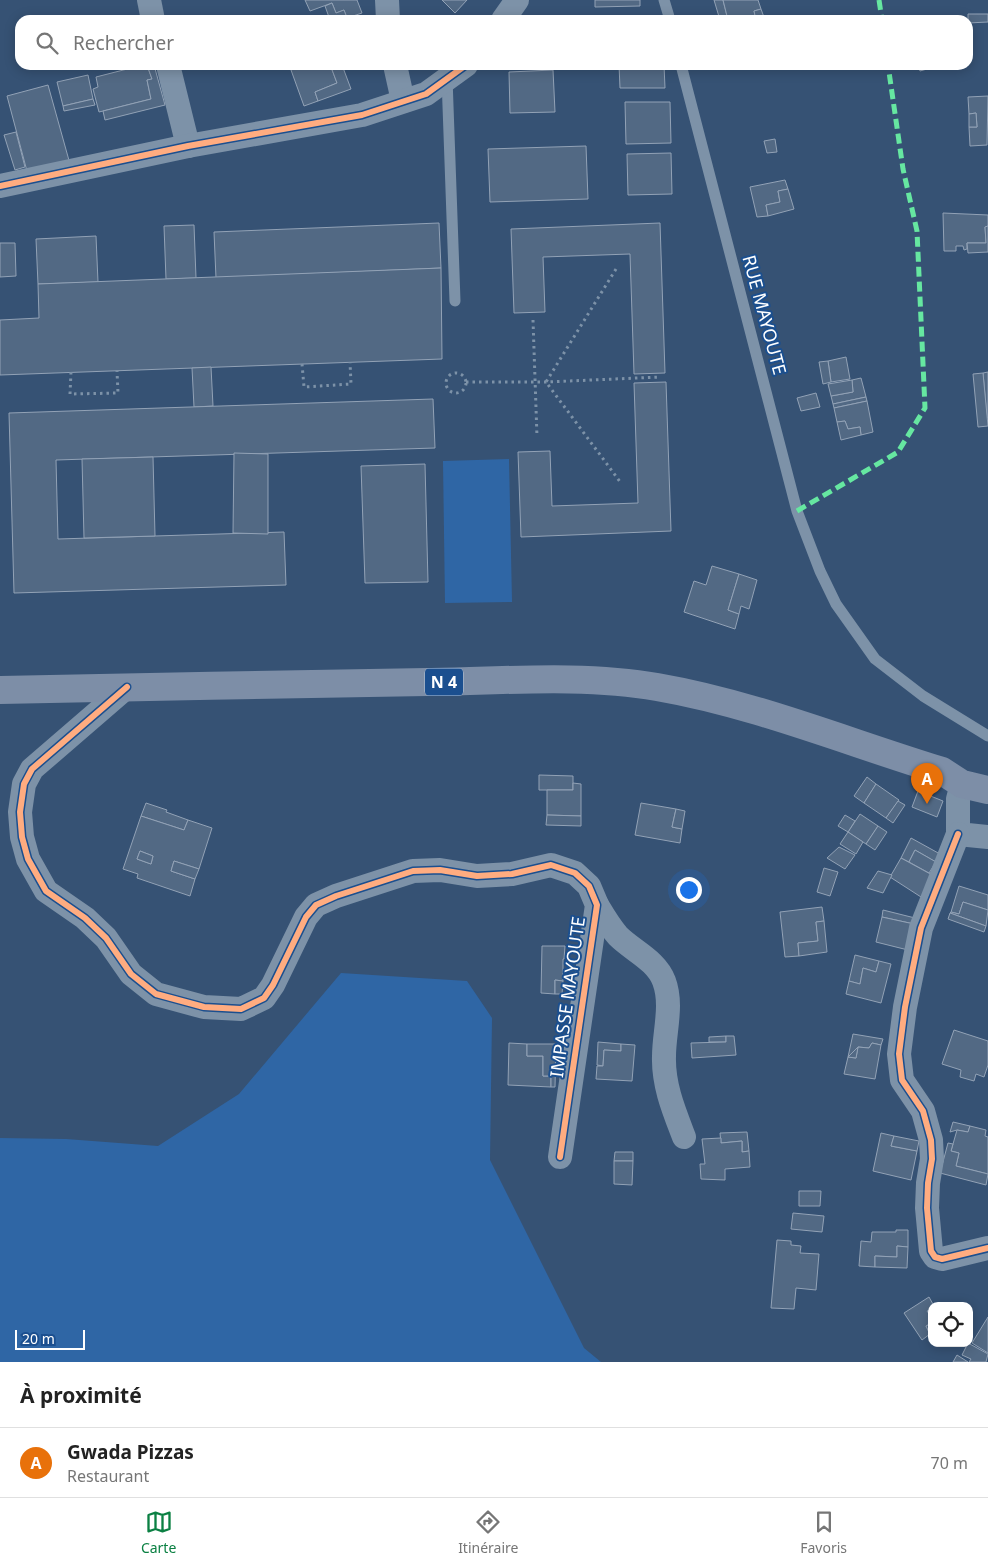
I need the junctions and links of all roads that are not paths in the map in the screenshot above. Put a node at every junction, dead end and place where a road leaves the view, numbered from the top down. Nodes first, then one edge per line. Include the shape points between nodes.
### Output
1 (149, 0) edge
2 (387, 0) edge
3 (517, 0) edge
4 (664, 0) edge
5 (153, 15) edge
6 (388, 15) edge
7 (506, 15) edge
8 (668, 15) edge
9 (169, 70) edge
10 (396, 70) edge
11 (682, 70) edge
12 (457, 72) edge
13 (403, 101) junction
14 (188, 146) junction
15 (0, 186) edge
16 (455, 301) dead end
17 (127, 687) junction
18 (0, 690) edge
19 (988, 736) edge
20 (988, 774) edge
21 (952, 778) junction
22 (988, 790) edge
23 (958, 834) junction
24 (988, 837) edge
25 (597, 905) junction
26 (684, 1137) dead end
27 (560, 1157) dead end
28 (988, 1248) edge

1 - 5 street
2 - 6 street
3 - 7 street
4 - 8 lane
9 - 14 street
10 - 13 street
11 - 19 lane, RUE MAYOUTE via 797,511 820,571 836,604 875,659 923,696
12 - 13 street via 426,94
12 - 16 lane
13 - 14 street via 362,115
14 - 15 street
17 - 18 main road, N 4
17 - 21 main road, N 4 via 566,680 626,682 730,703
17 - 25 street, IMPASSE MAYOUTE via 32,769 24,784 20,812 22,837 28,859 46,891 85,918 106,938 131,974 156,994 204,1007 241,1009 264,998 306,917 316,905 414,870 477,876 512,874 551,865 575,872 589,886
20 - 21 main road, N 4 via 971,771
21 - 22 main road, N 4
21 - 23 street via 958,799
23 - 24 street
23 - 28 street via 921,928 899,1054 902,1080 923,1111 932,1140 927,1208 931,1251 942,1259
25 - 26 street via 618,936 656,968 668,992 664,1057 666,1088
25 - 27 street, IMPASSE MAYOUTE

